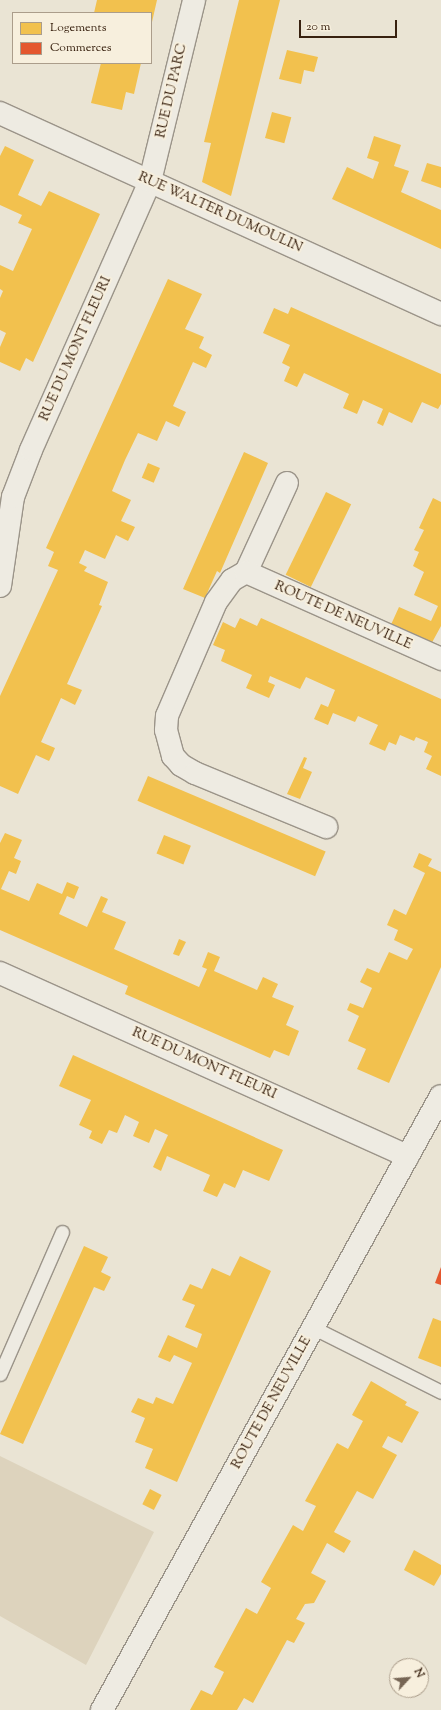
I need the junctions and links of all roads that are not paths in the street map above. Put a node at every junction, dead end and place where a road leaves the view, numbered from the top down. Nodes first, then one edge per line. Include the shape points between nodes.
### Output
1 (194, 0) edge
2 (0, 113) edge
3 (150, 182) junction
4 (441, 314) edge
5 (287, 483) dead end
6 (4, 516) edge
7 (246, 572) junction
8 (0, 586) edge
9 (441, 659) edge
10 (326, 827) dead end
11 (0, 973) edge
12 (441, 1096) edge
13 (408, 1156) junction
14 (62, 1232) dead end
15 (314, 1328) junction
16 (0, 1374) edge
17 (441, 1392) edge
18 (102, 1710) edge

1 - 3 street, RUE DU PARC
2 - 3 street, RUE WALTER DUMOULIN
3 - 4 street, RUE WALTER DUMOULIN
3 - 6 street, RUE DU MONT FLEURI
5 - 7 street
6 - 8 street, RUE DU MONT FLEURI
7 - 9 street, ROUTE DE NEUVILLE
7 - 10 street via 232,580 216,602 167,716 168,745 173,756 196,773
11 - 13 street, RUE DU MONT FLEURI
12 - 13 street, ROUTE DE NEUVILLE
13 - 15 street, ROUTE DE NEUVILLE
14 - 16 lane
15 - 17 lane
15 - 18 street, ROUTE DE NEUVILLE

